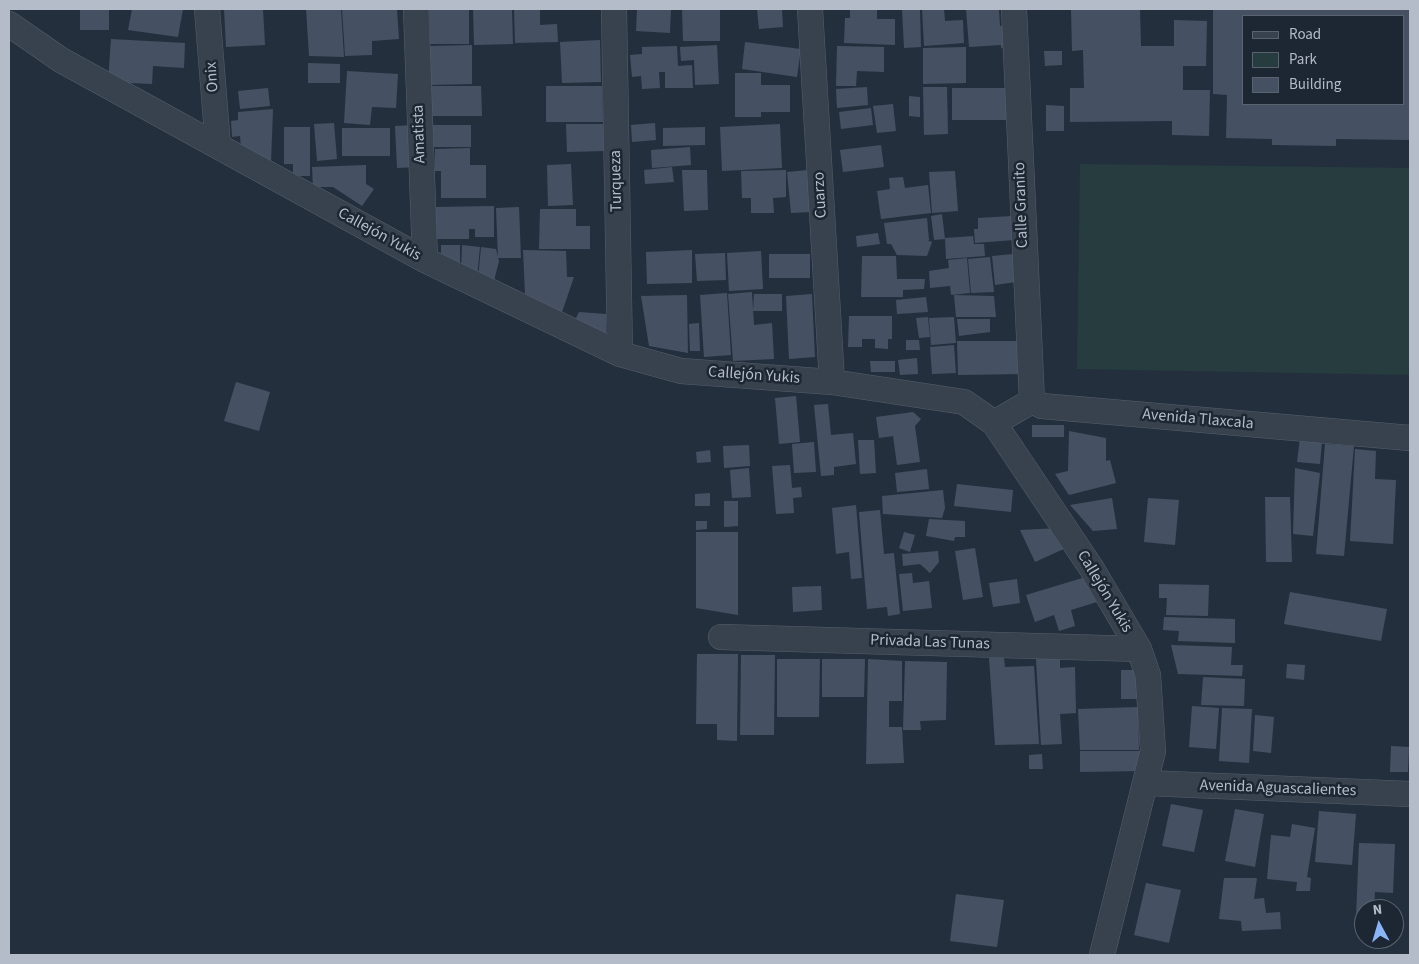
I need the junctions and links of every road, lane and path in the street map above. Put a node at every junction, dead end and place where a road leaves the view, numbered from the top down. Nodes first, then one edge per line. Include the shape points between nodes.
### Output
1 (208, 9) edge
2 (416, 9) edge
3 (614, 9) edge
4 (810, 9) edge
5 (1014, 9) edge
6 (9, 24) edge
7 (218, 146) junction
8 (425, 260) junction
9 (620, 354) junction
10 (832, 382) junction
11 (1032, 401) junction
12 (994, 423) junction
13 (1410, 438) edge
14 (721, 637) dead end
15 (1138, 649) junction
16 (1146, 783) junction
17 (1410, 794) edge
18 (1102, 955) edge

1 - 7 street, Onix
2 - 8 street, Amatista
3 - 9 street, Turqueza
4 - 10 street, Cuarzo
5 - 11 street, Calle Granito
6 - 7 street, Callejón Yukis via 61,60
7 - 8 street, Callejón Yukis
8 - 9 street, Callejón Yukis
9 - 10 street, Callejón Yukis via 681,370
10 - 12 street, Callejón Yukis via 964,402
11 - 12 street
11 - 13 street, Avenida Tlaxcala via 1042,406
12 - 15 street, Callejón Yukis via 1092,569
14 - 15 street, Privada Las Tunas
15 - 16 street, Callejón Yukis via 1148,675 1153,751
16 - 17 street, Avenida Aguascalientes
16 - 18 street, Callejón Yukis

